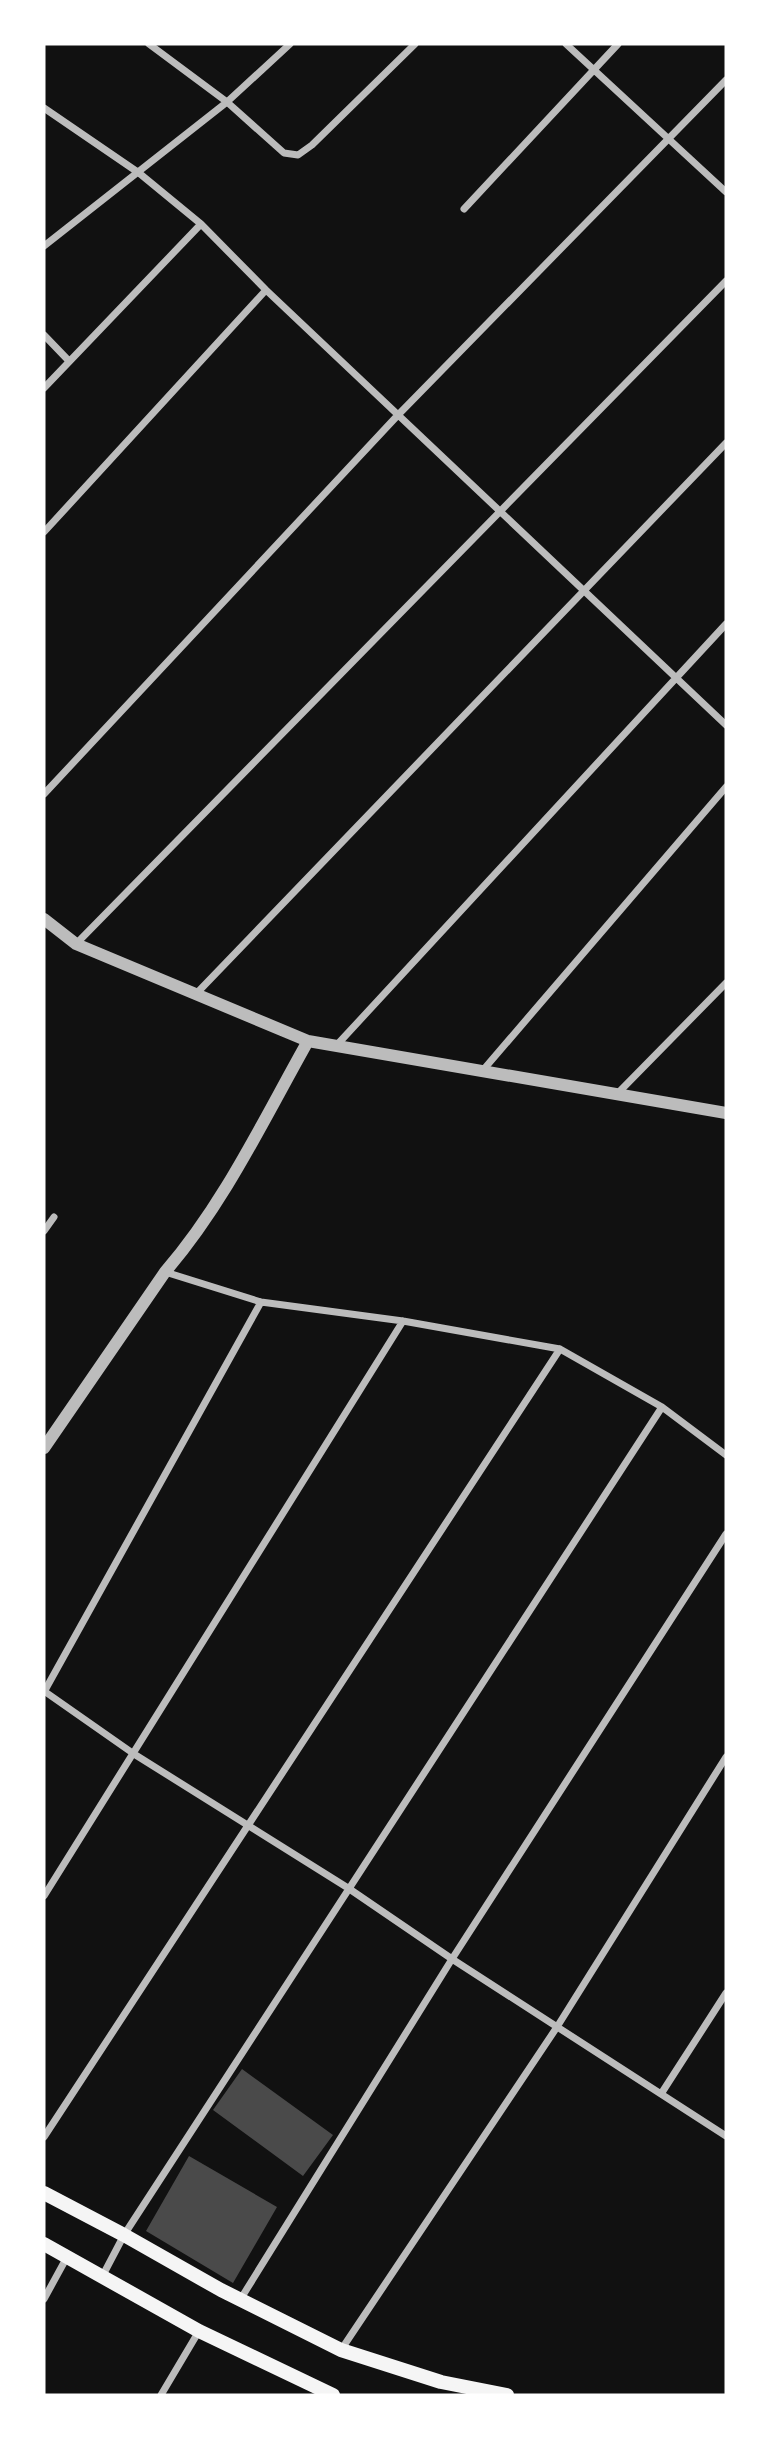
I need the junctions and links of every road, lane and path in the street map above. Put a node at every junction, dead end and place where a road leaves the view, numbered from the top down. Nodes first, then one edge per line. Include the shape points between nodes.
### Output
1 (149, 44) edge
2 (290, 44) edge
3 (415, 44) edge
4 (566, 44) edge
5 (618, 44) edge
6 (594, 70) junction
7 (726, 80) edge
8 (227, 102) junction
9 (44, 108) edge
10 (668, 135) junction
11 (139, 173) junction
12 (726, 192) edge
13 (464, 208) dead end
14 (201, 224) junction
15 (44, 246) edge
16 (726, 281) edge
17 (266, 290) junction
18 (44, 335) edge
19 (69, 361) junction
20 (44, 388) edge
21 (398, 415) junction
22 (726, 443) edge
23 (500, 510) junction
24 (44, 532) edge
25 (583, 589) junction
26 (726, 624) edge
27 (677, 677) junction
28 (726, 725) edge
29 (726, 787) edge
30 (44, 794) edge
31 (44, 919) edge
32 (76, 944) junction
33 (726, 983) edge
34 (195, 995) junction
35 (308, 1041) junction
36 (335, 1047) junction
37 (484, 1069) junction
38 (619, 1092) junction
39 (726, 1113) edge
40 (54, 1217) dead end
41 (44, 1231) edge
42 (165, 1272) junction
43 (261, 1302) junction
44 (403, 1321) junction
45 (560, 1349) junction
46 (662, 1407) junction
47 (44, 1448) edge
48 (726, 1455) edge
49 (726, 1534) edge
50 (44, 1692) edge
51 (134, 1754) junction
52 (726, 1757) edge
53 (245, 1825) junction
54 (348, 1888) junction
55 (44, 1896) edge
56 (452, 1959) junction
57 (726, 1993) edge
58 (557, 2027) junction
59 (661, 2094) junction
60 (726, 2136) edge
61 (44, 2137) edge
62 (44, 2193) edge
63 (124, 2235) junction
64 (44, 2244) edge
65 (67, 2256) junction
66 (103, 2274) junction
67 (44, 2299) edge
68 (240, 2300) junction
69 (199, 2331) junction
70 (341, 2350) junction
71 (327, 2394) edge
72 (161, 2395) edge
73 (507, 2395) edge

1 - 8 street
2 - 8 street
3 - 8 street via 298,155 284,153
4 - 6 street
5 - 6 street
6 - 10 street
6 - 13 street
7 - 10 street
8 - 11 street
9 - 11 street
10 - 12 street
10 - 21 street
11 - 14 street
11 - 15 street
14 - 17 street
14 - 19 street
16 - 23 street
17 - 21 street
17 - 24 street
18 - 19 street
19 - 20 street
21 - 23 street
21 - 30 street
22 - 25 street
23 - 25 street
23 - 32 street
25 - 27 street
25 - 34 street
26 - 27 street
27 - 28 street
27 - 36 street
29 - 37 street
31 - 32 street
32 - 34 street
33 - 38 street
34 - 35 street
35 - 36 street
35 - 42 street via 239,1164
36 - 37 street
37 - 38 street
38 - 39 street
40 - 41 street
42 - 43 street
42 - 47 street
43 - 44 street
43 - 50 street
44 - 45 street
44 - 51 street
45 - 46 street
45 - 53 street
46 - 48 street
46 - 54 street
49 - 56 street
50 - 51 street
51 - 53 street
51 - 55 street
52 - 58 street
53 - 54 street
53 - 61 street
54 - 56 street
54 - 63 street
56 - 58 street
56 - 68 street
57 - 59 street
58 - 59 street
58 - 70 street
59 - 60 street
62 - 63 main road
63 - 66 street
63 - 68 main road
64 - 65 main road
65 - 66 main road
65 - 67 street
66 - 69 main road
68 - 70 main road
69 - 71 main road
69 - 72 street
70 - 73 main road via 441,2382

